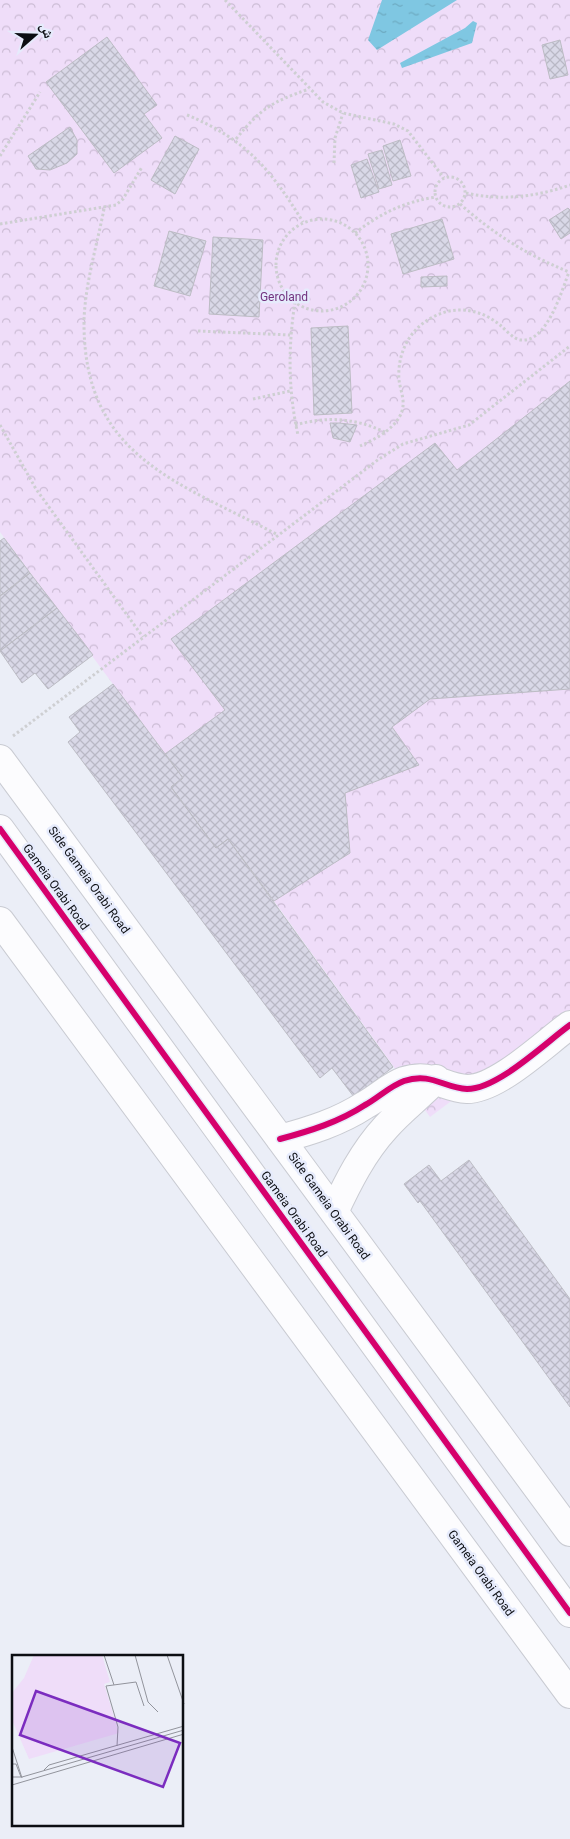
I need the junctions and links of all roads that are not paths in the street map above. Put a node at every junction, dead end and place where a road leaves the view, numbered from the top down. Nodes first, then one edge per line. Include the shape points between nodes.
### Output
1 (4, 749) edge
2 (0, 829) edge
3 (0, 921) edge
4 (570, 1025) edge
5 (436, 1079) junction
6 (280, 1140) junction
7 (334, 1212) junction
8 (570, 1532) edge
9 (570, 1613) edge
10 (570, 1694) edge

1 - 6 street, Side Gameia Orabi Road
2 - 9 street, Gameia Orabi Road
3 - 10 street, Gameia Orabi Road
4 - 5 street via 507,1072 479,1087 466,1089
5 - 6 street via 403,1081 338,1120
5 - 7 street via 386,1126 348,1182
6 - 7 street, Side Gameia Orabi Road
7 - 8 street, Side Gameia Orabi Road

